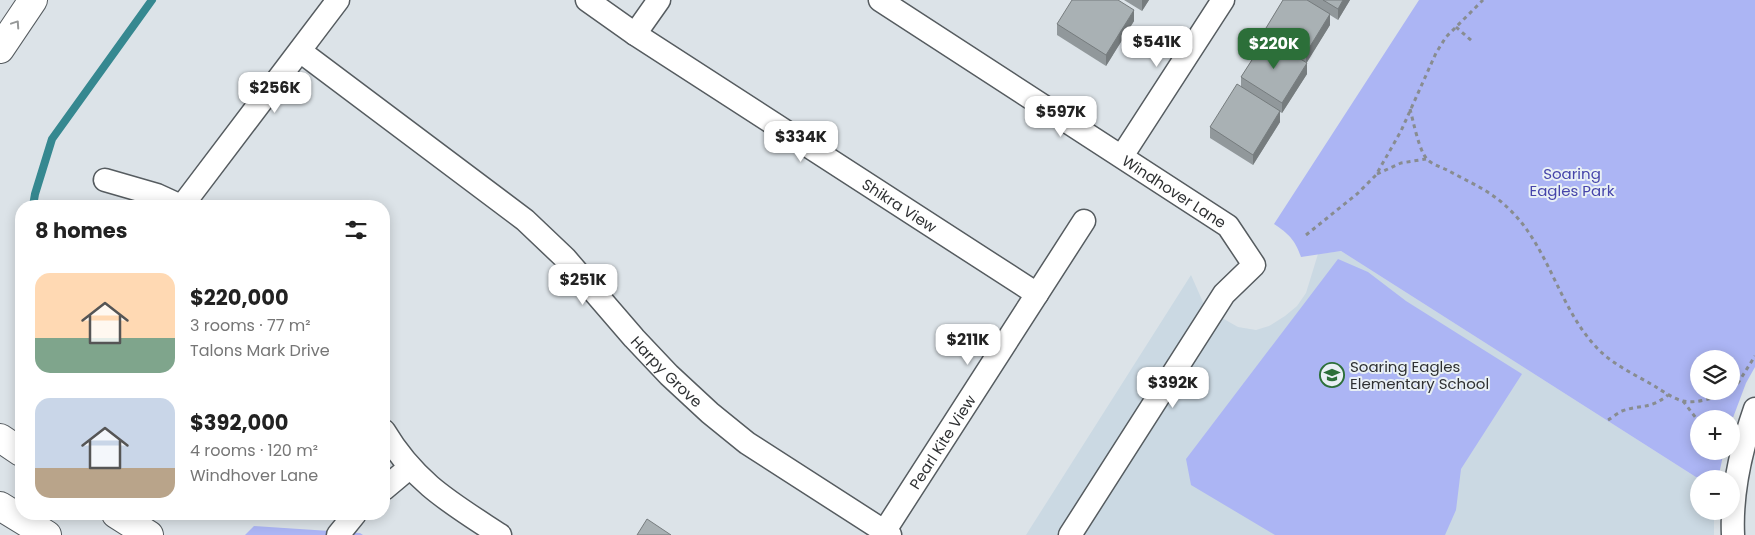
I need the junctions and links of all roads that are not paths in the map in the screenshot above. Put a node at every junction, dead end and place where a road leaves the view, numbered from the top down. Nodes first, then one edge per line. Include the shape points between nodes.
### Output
1 (33, 0) edge
2 (338, 0) edge
3 (587, 0) edge
4 (659, 0) edge
5 (880, 0) edge
6 (1223, 0) edge
7 (636, 34) junction
8 (0, 49) edge
9 (300, 51) junction
10 (1122, 156) junction
11 (105, 180) dead end
12 (168, 200) edge
13 (186, 200) edge
14 (1084, 221) dead end
15 (1037, 294) junction
16 (1755, 409) edge
17 (0, 438) edge
18 (390, 440) edge
19 (15, 448) edge
20 (409, 468) junction
21 (390, 484) edge
22 (0, 506) edge
23 (15, 515) edge
24 (23, 520) edge
25 (125, 520) edge
26 (351, 520) edge
27 (886, 534) edge
28 (47, 535) edge
29 (148, 535) edge
30 (338, 535) edge
31 (500, 535) edge
32 (1070, 535) edge
33 (1733, 535) edge

8 -> 1 main road
2 - 9 street
3 - 7 street, Shikra View
4 - 7 street
5 - 10 street, Windhover Lane
6 - 10 street
7 - 15 street, Shikra View
9 - 13 street
9 - 27 street, Harpy Grove via 525,220 566,258 669,375 725,425 747,443
10 - 32 street, Windhover Lane via 1228,226 1254,265 1224,294
11 - 12 street
14 - 15 street, Pearl Kite View
15 - 27 street, Pearl Kite View
16 - 33 street via 1734,493
17 - 19 main road
18 - 20 street
20 - 21 street
20 - 31 street via 446,500
22 - 23 main road
24 - 28 main road
25 - 29 main road
26 - 30 street

